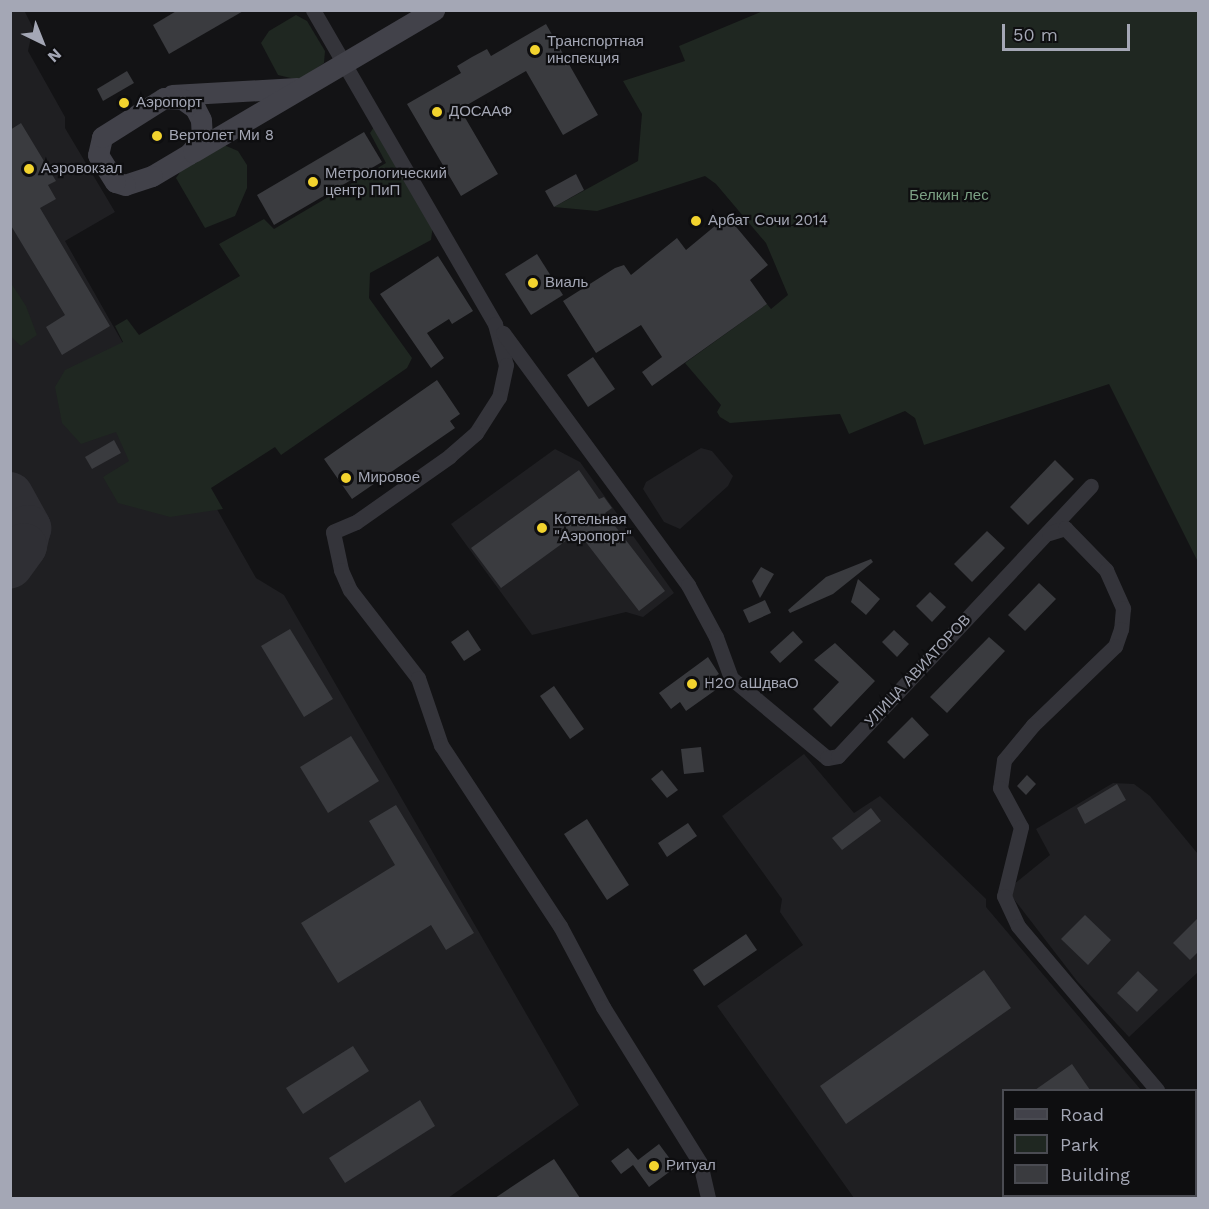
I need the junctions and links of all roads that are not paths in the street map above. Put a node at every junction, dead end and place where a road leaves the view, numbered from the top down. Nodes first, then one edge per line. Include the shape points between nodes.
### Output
1 (313, 10) edge
2 (434, 10) edge
3 (346, 65) junction
4 (317, 82) junction
5 (164, 98) junction
6 (189, 154) junction
7 (495, 324) junction
8 (1091, 486) dead end
9 (1049, 532) junction
10 (1155, 1089) edge
11 (711, 1195) edge

1 - 3 street
2 - 3 main road
3 - 4 main road
3 - 7 street
4 - 5 main road via 289,91 195,93
4 - 6 main road
5 - 6 main road via 188,102 201,120 202,139
5 - 6 main road via 102,137 98,155 103,167 115,182 126,185 152,176
7 - 9 street, УЛИЦА АВИАТОРОВ via 688,585 716,637 731,678 827,758 838,756
7 - 11 street via 506,365 499,397 488,418 450,456 356,522 333,532 341,570 350,590 417,678 441,745 560,926 603,1007 699,1163
8 - 9 street, УЛИЦА АВИАТОРОВ
9 - 10 street via 1065,528 1106,570 1123,608 1121,629 1115,646 1033,725 1000,770 1000,788 1021,827 1004,896 1018,926

